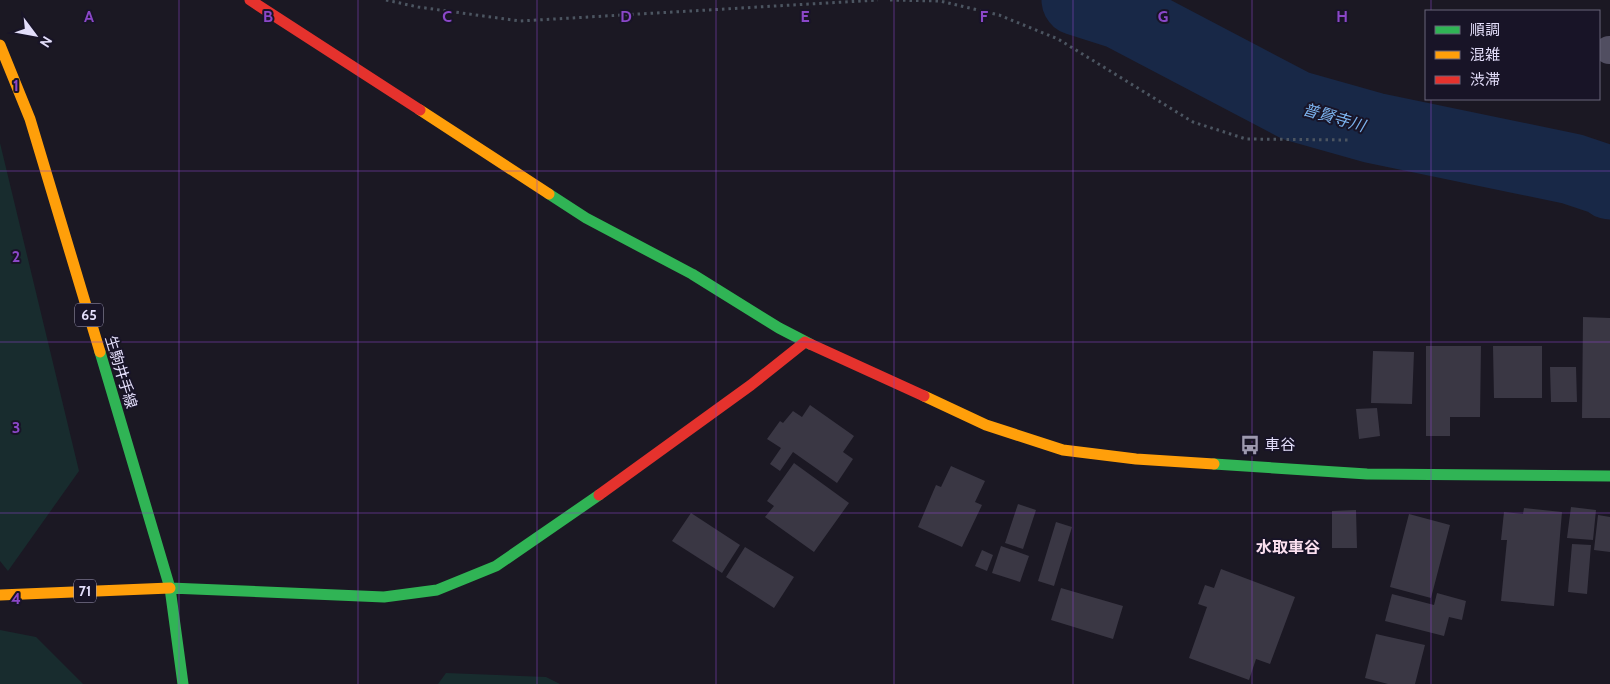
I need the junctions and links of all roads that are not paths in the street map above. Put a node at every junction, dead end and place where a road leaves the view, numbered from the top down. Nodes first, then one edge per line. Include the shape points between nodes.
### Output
1 (250, 0) edge
2 (0, 45) edge
3 (805, 342) junction
4 (1610, 476) edge
5 (170, 588) junction
6 (0, 595) edge
7 (183, 684) edge

1 - 3 street via 586,218 692,274
2 - 5 street, 生駒井手線 / 65 via 30,119
3 - 4 street via 986,425 1063,450 1136,459 1367,474
3 - 5 street via 751,385 496,566 436,590 384,597
5 - 6 street, 71
5 - 7 street, 生駒井手線 / 65

